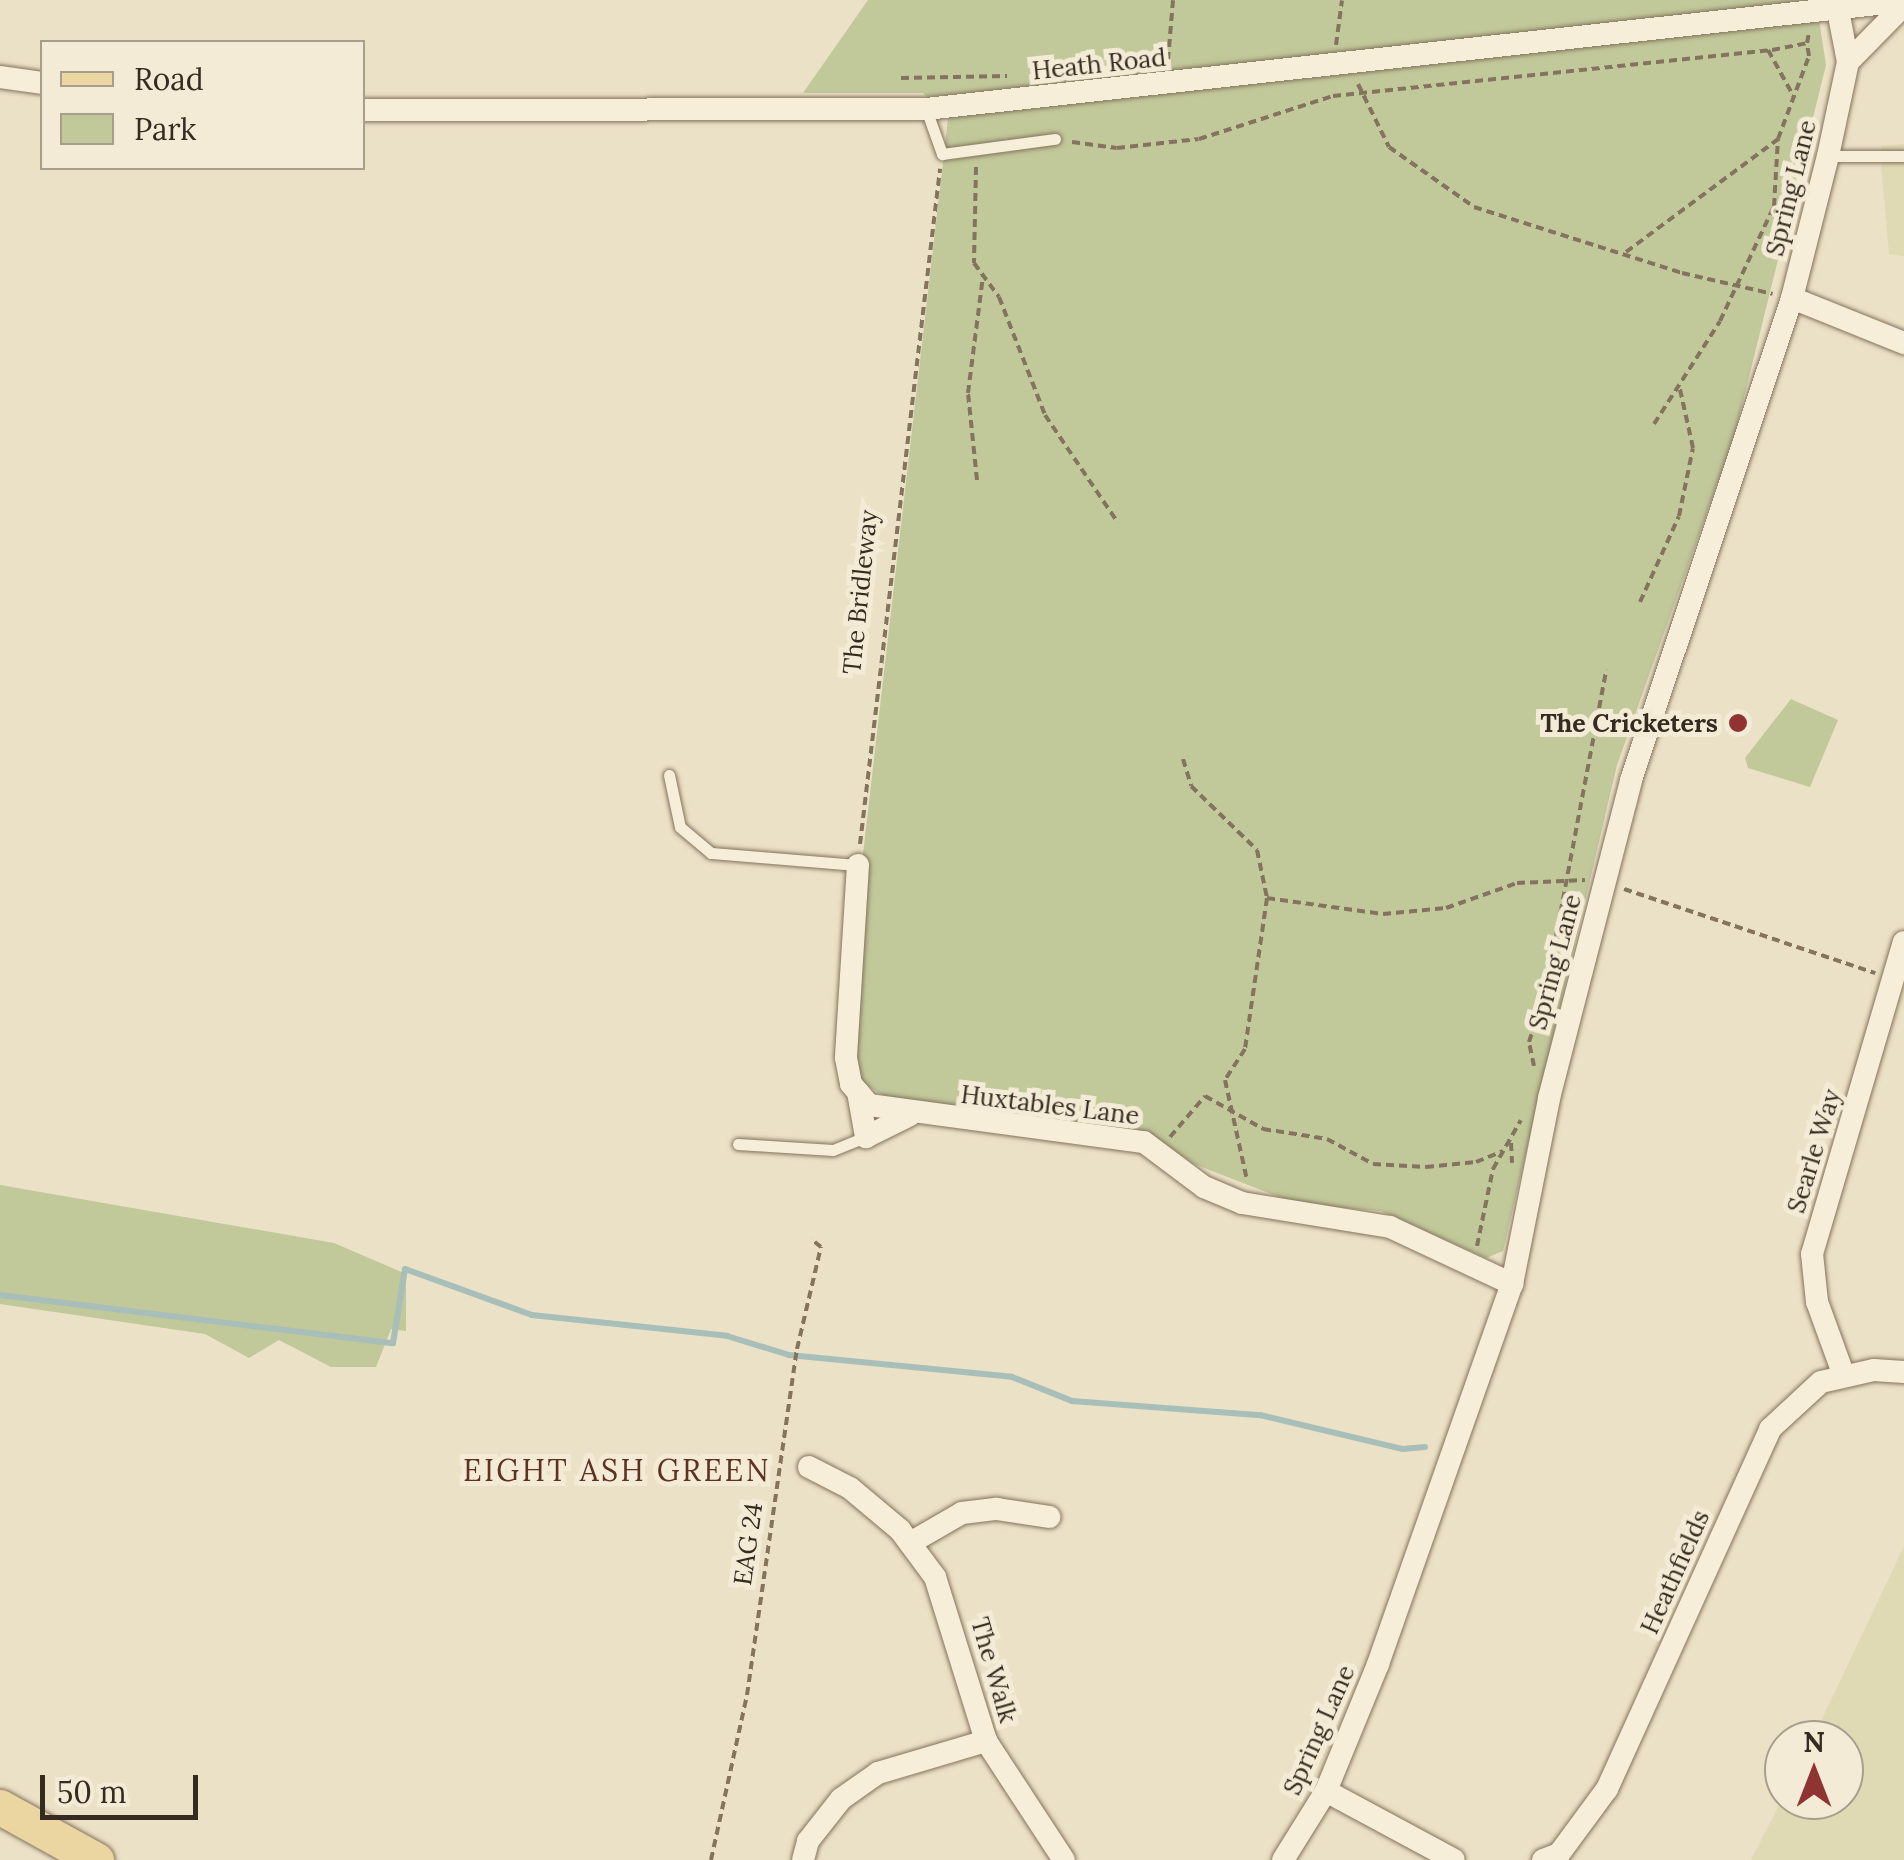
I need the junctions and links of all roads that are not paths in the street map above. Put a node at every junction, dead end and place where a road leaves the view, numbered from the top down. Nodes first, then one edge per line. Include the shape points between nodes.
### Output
1 (1904, 3) edge
2 (1829, 9) edge
3 (1848, 62) junction
4 (0, 76) edge
5 (40, 83) edge
6 (926, 109) junction
7 (365, 110) edge
8 (1056, 139) road end
9 (1828, 156) junction
10 (1904, 156) edge
11 (1792, 298) junction
12 (1904, 343) edge
13 (669, 775) dead end
14 (858, 865) joint
15 (1904, 942) edge
16 (855, 1088) junction
17 (910, 1115) junction
18 (866, 1137) junction
19 (738, 1144) dead end
20 (1512, 1284) junction
21 (1904, 1372) edge
22 (1844, 1376) junction
23 (808, 1467) dead end
24 (1049, 1517) dead end
25 (910, 1544) junction
26 (986, 1741) junction
27 (1326, 1791) junction
28 (0, 1807) edge
29 (96, 1860) edge
30 (803, 1860) edge
31 (1064, 1860) edge
32 (1282, 1860) edge
33 (1454, 1860) edge
34 (1543, 1860) edge

1 - 2 street, Heath Road
1 - 3 street
2 - 3 street, Spring Lane
2 - 6 street, Heath Road
3 - 9 street, Spring Lane
4 - 5 street
6 - 7 street, Heath Road
6 - 8 lane via 942,154
9 - 10 lane
9 - 11 street, Spring Lane
11 - 12 street
11 - 20 street, Spring Lane via 1637,762 1549,1098
13 - 14 lane via 680,826 711,853
14 - 16 street via 846,1058
15 - 22 street, Searle Way via 1812,1254 1817,1302
16 - 17 street, Huxtables Lane via 868,1105
16 - 18 street
17 - 18 street
17 - 20 street, Huxtables Lane via 1144,1142 1204,1187 1242,1203 1390,1227
18 - 19 lane via 835,1149
20 - 27 street, Spring Lane via 1378,1664
21 - 22 street, Heathfields
22 - 34 street, Heathfields via 1821,1382 1770,1428 1608,1789 1559,1854
23 - 25 street, The Walk via 850,1488
24 - 25 street via 997,1509 962,1512
25 - 26 street, The Walk via 936,1578 958,1635
26 - 30 street via 878,1774 842,1799 808,1841
26 - 31 street, The Walk
27 - 32 street, Spring Lane
27 - 33 street
28 - 29 main road

